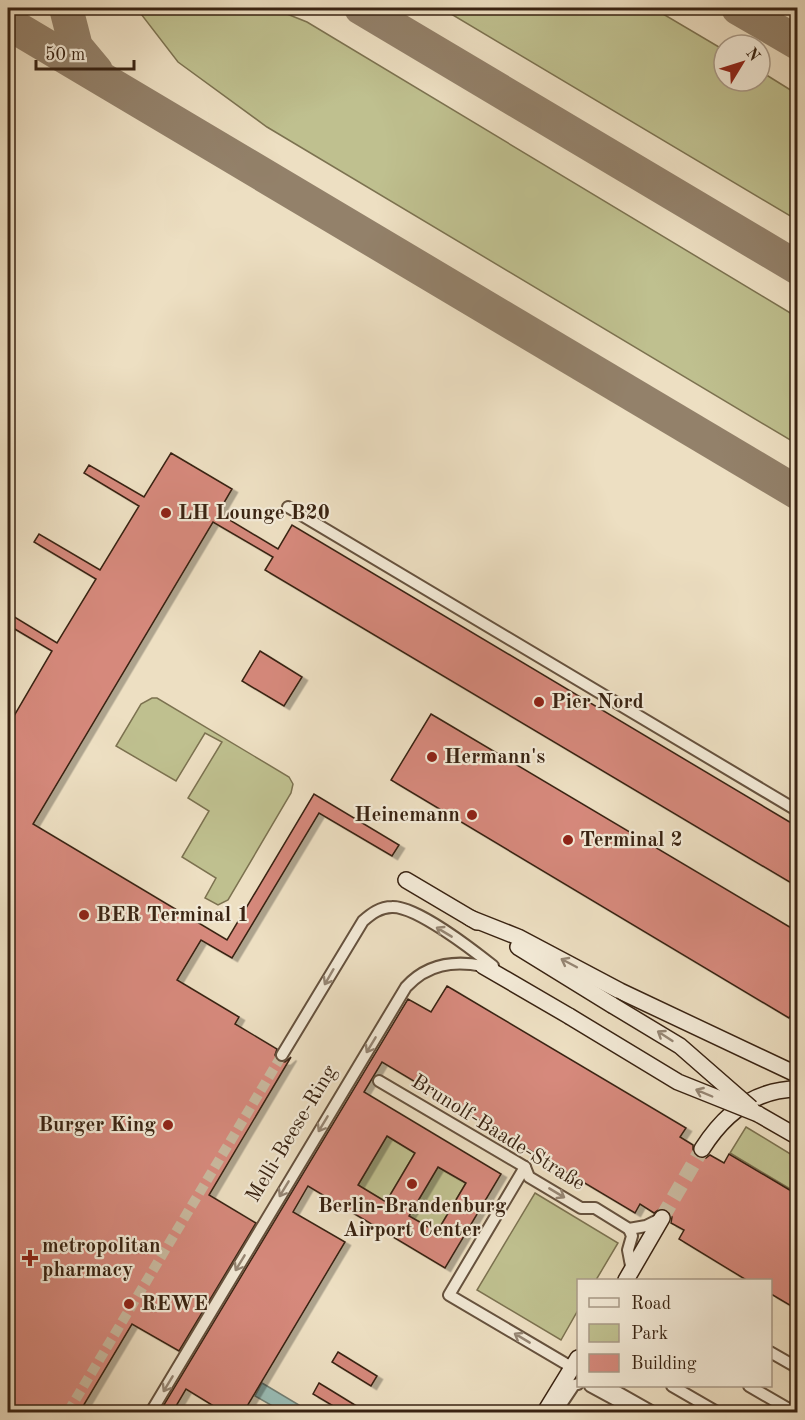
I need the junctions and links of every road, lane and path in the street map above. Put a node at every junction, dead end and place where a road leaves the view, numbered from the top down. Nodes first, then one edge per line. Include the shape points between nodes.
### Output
1 (288, 507) dead end
2 (798, 811) edge
3 (406, 880) dead end
4 (470, 918) junction
5 (488, 967) junction
6 (282, 1055) tunnel mouth
7 (798, 1076) edge
8 (379, 1081) dead end
9 (798, 1089) edge
10 (758, 1114) junction
11 (798, 1137) edge
12 (702, 1149) tunnel mouth
13 (525, 1167) junction
14 (662, 1218) joint
15 (629, 1229) junction
16 (629, 1276) edge
17 (772, 1353) edge
18 (576, 1363) edge
19 (798, 1368) edge
20 (577, 1384) edge
21 (592, 1387) edge
22 (609, 1387) edge
23 (673, 1387) edge
24 (750, 1387) edge
25 (699, 1408) edge
26 (151, 1413) edge
27 (545, 1413) edge
28 (556, 1413) edge
29 (638, 1413) edge
30 (653, 1413) edge
31 (717, 1413) edge
32 (794, 1413) edge

1 - 2 street
3 - 4 street, Melli-Beese-Ring
7 -> 4 street
10 -> 4 street, Melli-Beese-Ring, bridge via 680,1046
5 -> 6 street, Melli-Beese-Ring via 465,944 406,909 380,909 363,921
10 -> 5 street, Melli-Beese-Ring, bridge via 678,1082
5 -> 26 street, Melli-Beese-Ring via 458,963 437,966 406,987
8 - 13 street, Brunolf-Baade-Straße
9 - 12 street via 773,1091 737,1108
10 - 11 street, Melli-Beese-Ring
13 -> 15 street, Brunolf-Baade-Straße via 529,1177 581,1208 595,1208
18 -> 13 street via 449,1295
14 - 15 street
14 - 16 street
15 - 16 street
17 - 19 street
18 - 27 street
20 - 28 street
21 - 29 street
22 - 30 street
23 - 25 street
24 - 32 street
25 - 31 street

